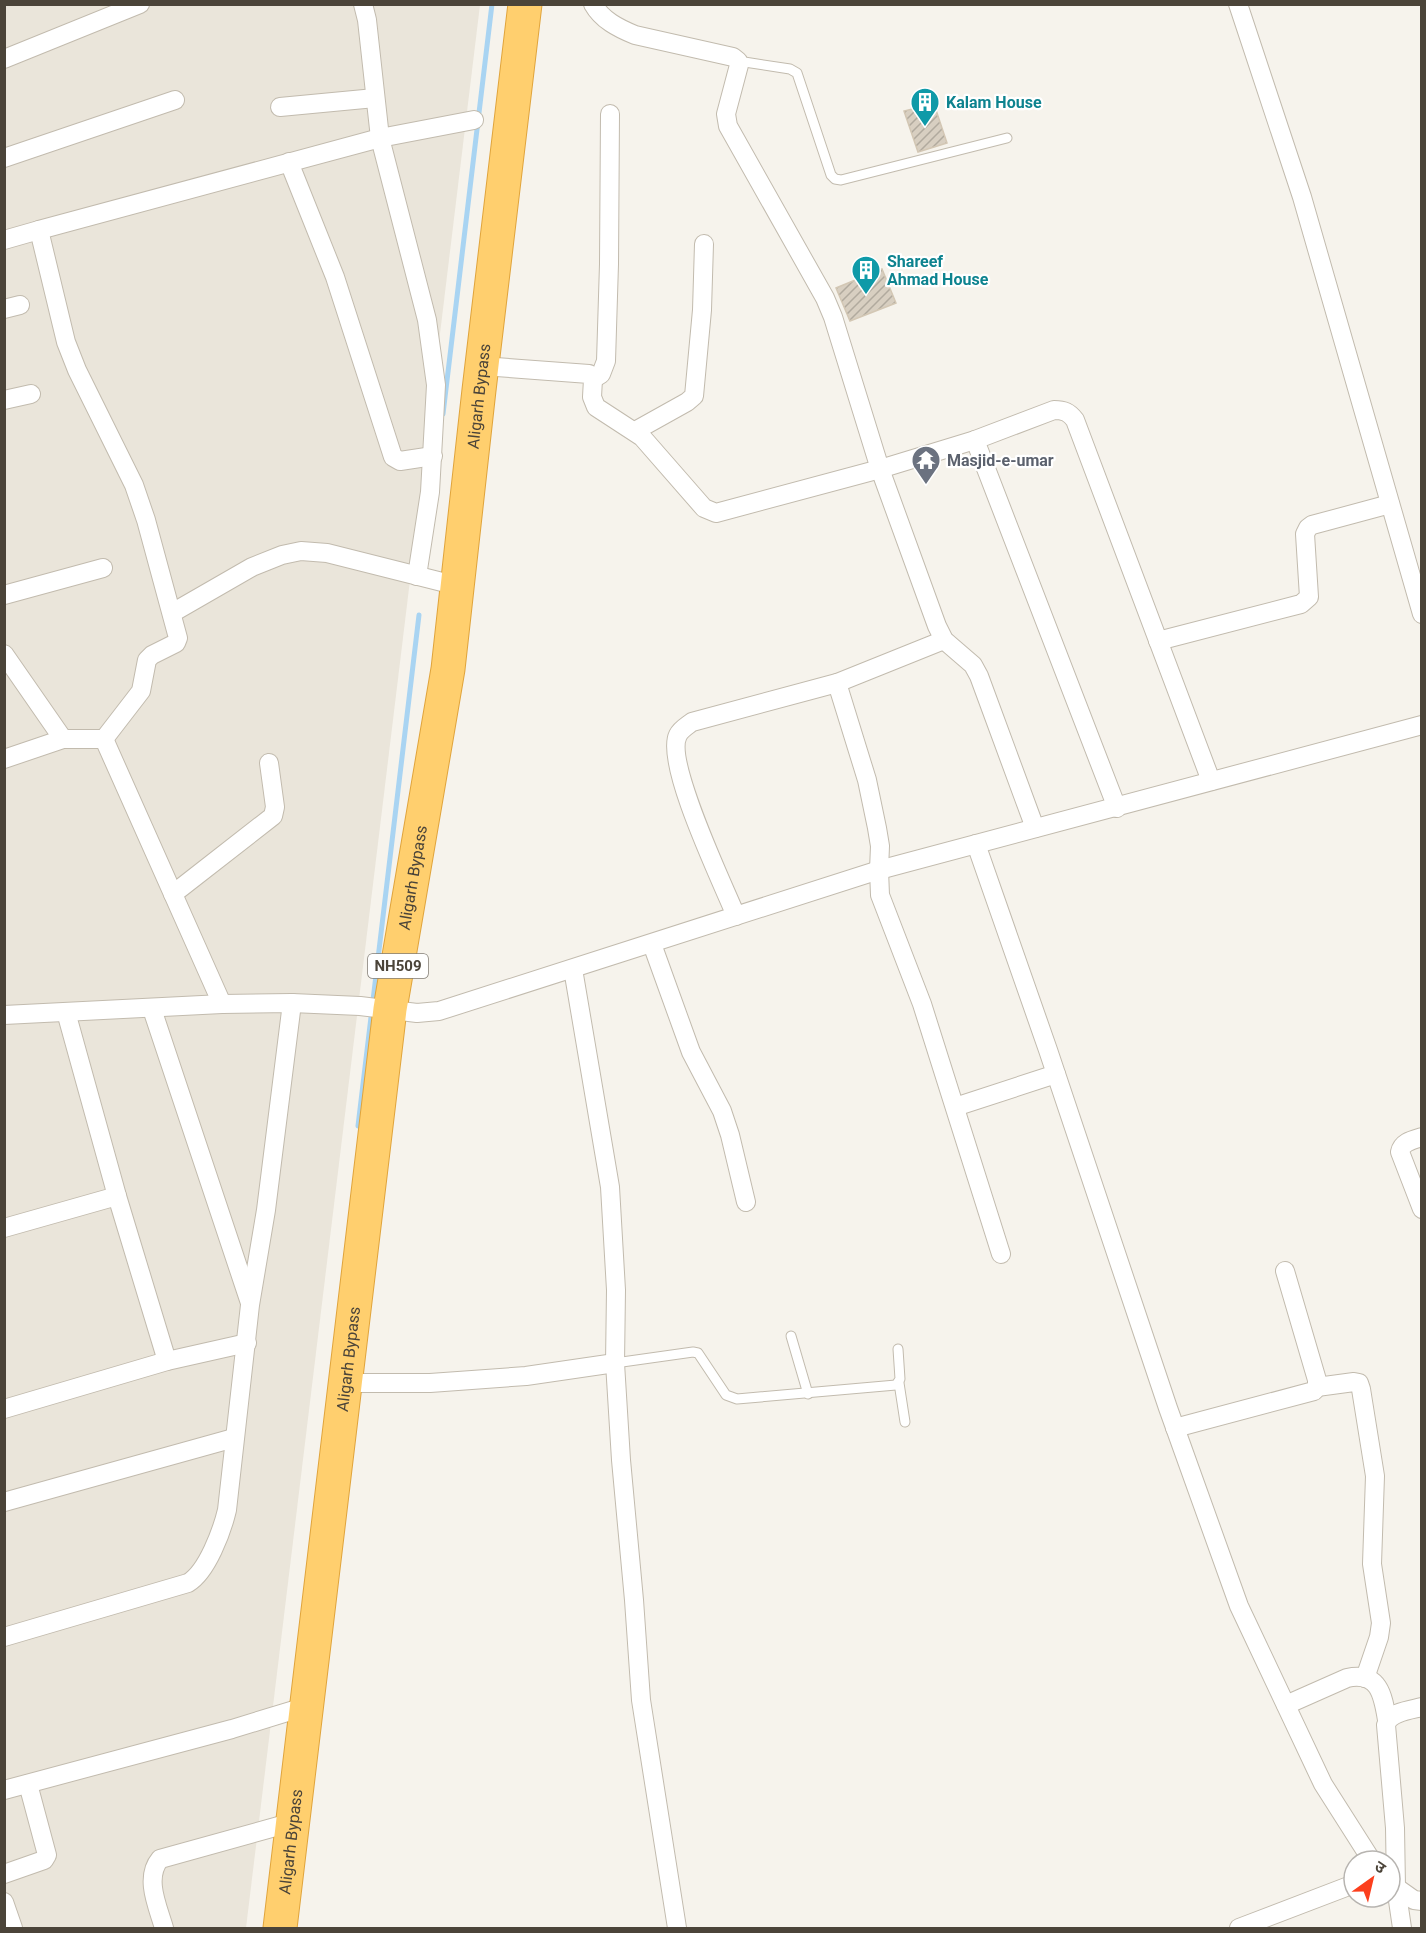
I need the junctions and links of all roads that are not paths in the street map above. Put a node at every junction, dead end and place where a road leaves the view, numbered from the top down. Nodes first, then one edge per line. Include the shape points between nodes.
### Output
1 (140, 4) edge
2 (363, 4) edge
3 (525, 4) edge
4 (593, 4) edge
5 (1238, 4) edge
6 (4, 59) edge
7 (738, 61) junction
8 (375, 98) junction
9 (175, 100) dead end
10 (280, 107) dead end
11 (610, 114) dead end
12 (474, 120) dead end
13 (380, 138) junction
14 (1007, 138) dead end
15 (4, 158) edge
16 (289, 162) junction
17 (39, 230) junction
18 (4, 240) edge
19 (704, 244) dead end
20 (482, 366) junction
21 (593, 379) junction
22 (31, 394) dead end
23 (4, 400) edge
24 (635, 431) junction
25 (975, 440) junction
26 (433, 456) junction
27 (880, 469) junction
28 (1390, 504) junction
29 (103, 568) dead end
30 (417, 576) junction
31 (458, 586) junction
32 (4, 595) edge
33 (172, 613) junction
34 (1422, 614) edge
35 (944, 640) junction
36 (1158, 641) junction
37 (4, 654) edge
38 (837, 683) junction
39 (1422, 725) edge
40 (63, 739) junction
41 (104, 739) junction
42 (4, 759) edge
43 (269, 763) dead end
44 (1211, 781) junction
45 (1117, 808) junction
46 (1035, 828) junction
47 (976, 844) junction
48 (879, 870) junction
49 (173, 894) junction
50 (736, 916) junction
51 (652, 944) junction
52 (573, 969) junction
53 (292, 1003) junction
54 (222, 1004) junction
55 (377, 1008) junction
56 (152, 1009) junction
57 (66, 1012) junction
58 (4, 1015) edge
59 (1056, 1074) junction
60 (955, 1107) junction
61 (1422, 1137) edge
62 (117, 1196) junction
63 (746, 1202) dead end
64 (1422, 1209) edge
65 (4, 1228) edge
66 (1001, 1254) dead end
67 (1285, 1271) dead end
68 (250, 1305) junction
69 (791, 1336) dead end
70 (247, 1343) junction
71 (898, 1348) dead end
72 (167, 1361) junction
73 (615, 1363) junction
74 (346, 1383) junction
75 (899, 1383) junction
76 (1317, 1387) junction
77 (808, 1394) junction
78 (4, 1409) edge
79 (905, 1422) dead end
80 (1175, 1428) junction
81 (234, 1438) junction
82 (4, 1502) edge
83 (4, 1637) edge
84 (1365, 1678) junction
85 (1286, 1705) junction
86 (307, 1706) junction
87 (1422, 1707) edge
88 (1388, 1720) junction
89 (27, 1784) junction
90 (4, 1790) edge
91 (293, 1822) junction
92 (1364, 1849) edge
93 (1394, 1849) edge
94 (4, 1874) edge
95 (1342, 1889) edge
96 (1402, 1891) edge
97 (1422, 1901) edge
98 (4, 1902) edge
99 (1398, 1909) edge
100 (13, 1929) edge
101 (164, 1929) edge
102 (280, 1929) edge
103 (677, 1929) edge
104 (1239, 1929) edge
105 (1402, 1929) edge

1 - 6 street
2 - 8 street
3 - 20 highway, Aligarh Bypass / NH509
4 - 7 street via 598,13 635,35
5 - 28 street via 1302,197
7 - 14 lane via 797,73 835,179
7 - 27 street via 726,120 825,298
8 - 10 street
8 - 13 street
9 - 15 street
11 - 21 street via 606,361 601,374
12 - 13 street
13 - 16 street
13 - 26 street via 427,320 437,393
16 - 17 street
16 - 26 street via 335,277 393,457 400,460
17 - 18 street
17 - 33 street via 66,342 134,485
19 - 24 street via 694,396
20 - 21 street via 589,374
20 - 31 highway, Aligarh Bypass / NH509
21 - 24 street via 593,403
22 - 23 street
24 - 27 street via 704,508 716,513
25 - 27 street
25 - 36 street via 1054,410 1071,414
25 - 45 street
26 - 30 street
27 - 35 street
28 - 34 street
28 - 36 street via 1308,528 1306,601
29 - 32 street
30 - 31 street
30 - 33 street via 327,553 282,555 252,567
31 - 55 highway, Aligarh Bypass / NH509 via 448,669
33 - 41 street via 178,641 147,660 141,691
35 - 38 street
35 - 46 street via 973,665 979,676
36 - 44 street
37 - 40 street
38 - 48 street via 867,780 880,846
38 - 50 street via 692,722 678,735 676,746 690,806
39 - 44 street
40 - 41 street
40 - 42 street
41 - 49 street
43 - 49 street via 273,816
44 - 45 street
45 - 46 street
46 - 47 street
47 - 48 street
47 - 59 street
48 - 50 street
48 - 60 street via 880,895 922,1004
49 - 54 street
50 - 51 street
51 - 52 street
51 - 63 street via 695,1062 722,1111
52 - 55 street via 439,1011 417,1013
52 - 73 street via 610,1186 616,1290
53 - 54 street
53 - 55 street
53 - 68 street
54 - 56 street
55 - 74 highway, Aligarh Bypass / NH509
56 - 57 street
56 - 68 street
57 - 58 street
57 - 62 street
59 - 60 street
59 - 80 street
60 - 66 street
61 - 64 street via 1401,1146 1400,1152
62 - 65 street
62 - 72 street
67 - 76 street
68 - 70 street
69 - 77 lane
70 - 72 street
70 - 81 street
71 - 75 lane
72 - 78 street
73 - 74 street via 526,1376 430,1383
73 - 77 lane via 693,1352 702,1356 731,1398
73 - 103 street via 641,1700
74 - 86 highway, Aligarh Bypass / NH509
75 - 77 lane
75 - 79 lane
76 - 80 street via 1311,1393
76 - 84 street via 1354,1382 1361,1389 1375,1476 1372,1564 1380,1623
80 - 85 street via 1239,1606
81 - 82 street
81 - 83 street via 224,1523 196,1579
84 - 85 street via 1347,1677
84 - 88 street via 1382,1693
85 - 92 street via 1323,1784
86 - 89 street
86 - 91 highway, Aligarh Bypass / NH509
87 - 88 street
88 - 93 street
89 - 90 street
89 - 94 street via 47,1858
91 - 101 street via 160,1859 152,1884
91 - 102 highway, Aligarh Bypass / NH509
95 - 104 street
96 - 97 street
98 - 100 street
99 - 105 street

